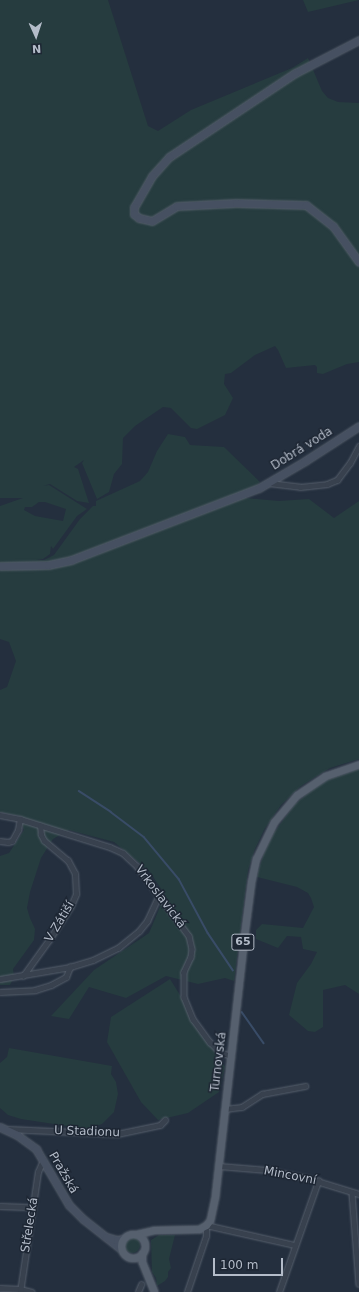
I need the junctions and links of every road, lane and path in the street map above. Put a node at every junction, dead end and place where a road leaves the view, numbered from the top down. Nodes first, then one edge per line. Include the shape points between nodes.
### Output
1 (359, 40) edge
2 (359, 262) edge
3 (359, 426) edge
4 (359, 446) edge
5 (268, 483) junction
6 (0, 566) edge
7 (359, 764) edge
8 (0, 815) edge
9 (20, 819) junction
10 (40, 826) junction
11 (0, 841) edge
12 (159, 895) junction
13 (70, 967) junction
14 (23, 976) junction
15 (0, 979) edge
16 (0, 992) edge
17 (231, 1056) junction
18 (305, 1086) dead end
19 (225, 1109) junction
20 (165, 1120) dead end
21 (3, 1128) edge
22 (43, 1159) junction
23 (219, 1166) junction
24 (318, 1181) junction
25 (352, 1193) junction
26 (359, 1194) edge
27 (0, 1206) edge
28 (33, 1207) junction
29 (206, 1225) junction
30 (159, 1230) junction
31 (137, 1234) junction
32 (104, 1236) junction
33 (122, 1239) junction
34 (145, 1245) junction
35 (295, 1245) junction
36 (121, 1249) junction
37 (142, 1254) junction
38 (132, 1258) junction
39 (141, 1284) dead end
40 (359, 1284) edge
41 (0, 1288) edge
42 (20, 1290) edge
43 (32, 1292) edge
44 (138, 1292) edge
45 (151, 1292) edge
46 (154, 1292) edge
47 (187, 1292) edge
48 (279, 1292) edge

1 - 2 street via 295,73 169,157 152,176 134,206 134,214 152,221 177,206 243,203 306,205 333,226
3 - 5 street, Dobrá voda
4 - 5 street, Dobrá voda via 337,480 327,484 300,486
5 - 6 street via 71,560 48,565
7 - 17 main road, Turnovská / 65 via 332,773 310,785 288,804 268,832 256,859 251,882
8 - 9 street, Vrkoslavická
9 - 10 street, Vrkoslavická
9 - 11 street via 12,841
10 - 12 street, Vrkoslavická via 123,853 137,866
10 - 14 street, V Zátiší via 44,841 68,861 75,874 76,894 53,934
12 - 13 street via 147,921 118,948
12 - 17 street, Vrkoslavická via 189,936 192,950 184,972 184,997 193,1019 220,1052
13 - 14 street
13 - 16 street via 66,976 51,985 35,990
14 - 15 street
17 - 19 main road, Turnovská / 65
18 - 19 street via 262,1094 242,1107
19 - 23 main road, Turnovská / 65
20 - 21 street, U Stadionu via 160,1125 117,1134
21 - 22 street, Pražská via 36,1149
22 - 28 street, Střelecká via 38,1172
22 - 32 street, Pražská via 69,1205
23 - 24 street, Mincovní via 267,1170
23 - 29 main road, Turnovská / 65 via 214,1206
24 - 25 street, Mincovní
24 - 35 street
25 - 26 street, Mincovní
25 - 40 street
27 - 28 street
28 - 42 street, Střelecká
29 - 30 main road via 199,1229
29 - 35 street
29 - 47 street via 206,1236
30 - 31 main road
30 - 34 main road via 149,1236
31 - 33 main road, Pražská
31 - 34 main road
32 - 33 street, Pražská via 115,1240
32 - 36 street, Pražská
33 - 36 main road
34 - 37 main road
35 - 48 street
36 - 38 main road, Pražská via 125,1255
37 - 38 main road
37 - 46 main road via 142,1262
38 - 45 main road, Pražská via 139,1264
39 - 44 street
41 - 42 street
42 - 43 street

